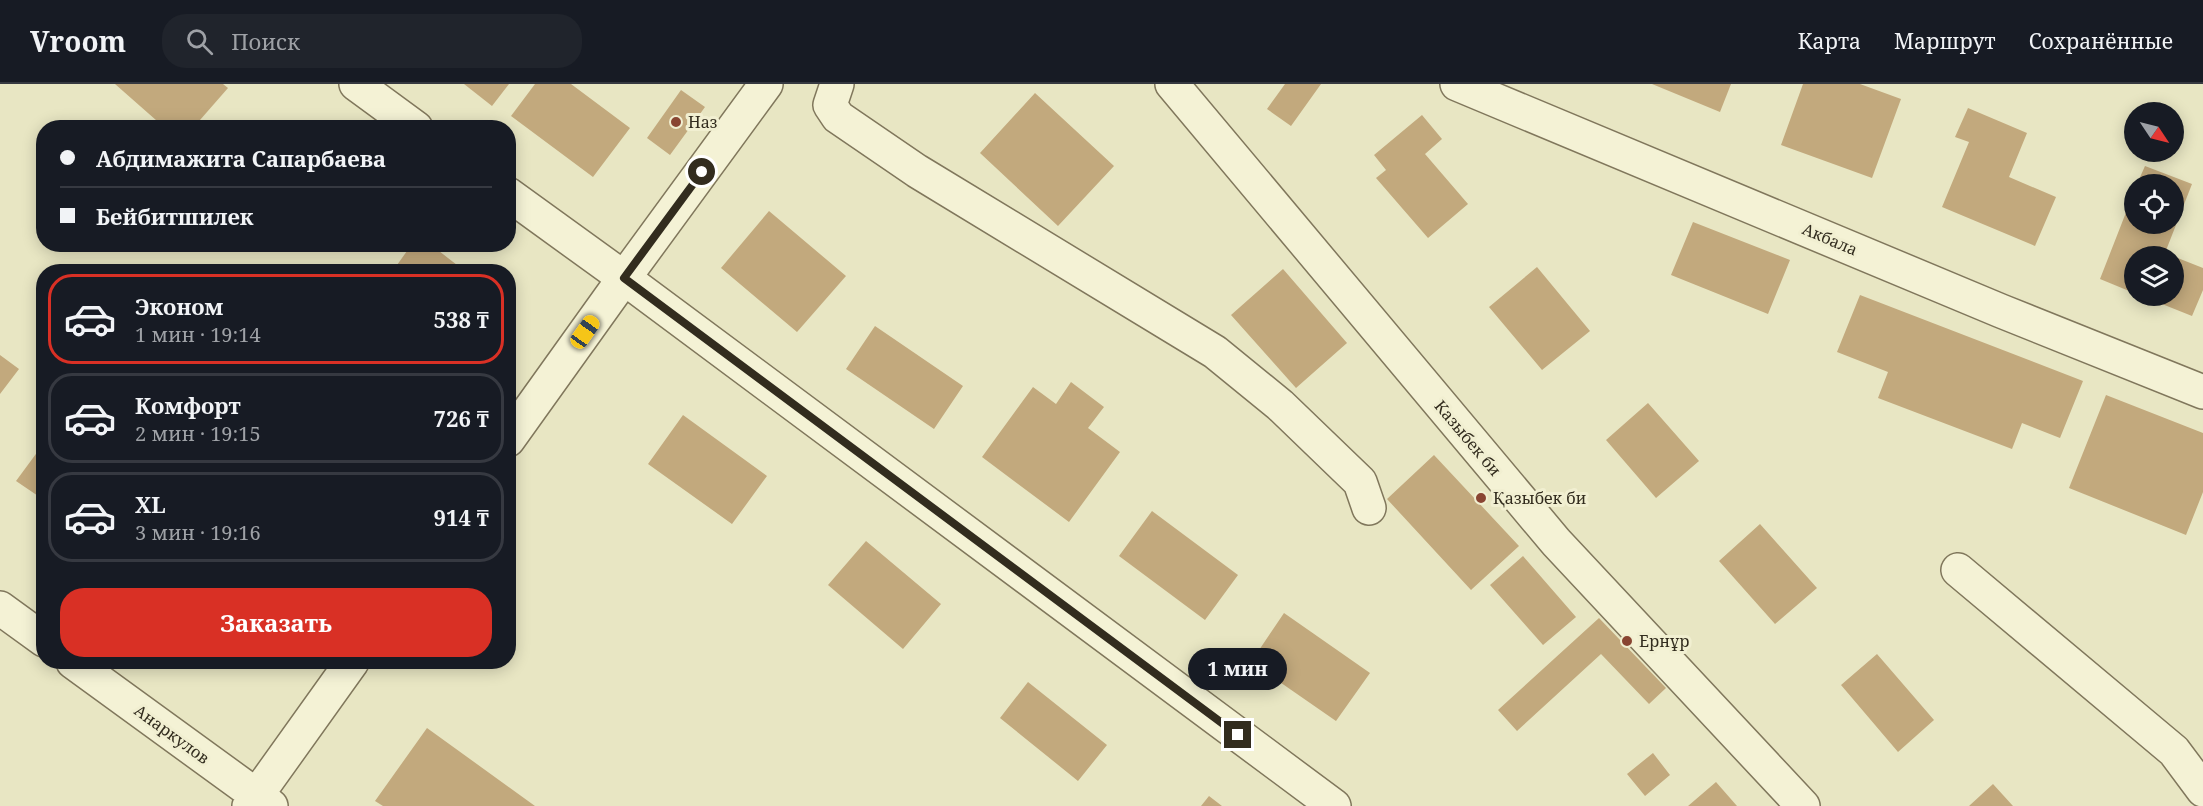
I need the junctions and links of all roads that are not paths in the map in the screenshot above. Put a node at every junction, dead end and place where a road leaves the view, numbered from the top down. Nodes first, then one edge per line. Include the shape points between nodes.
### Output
1 (356, 84) edge
2 (766, 84) edge
3 (837, 84) edge
4 (1172, 84) edge
5 (1457, 84) edge
6 (405, 120) edge
7 (516, 200) edge
8 (624, 278) junction
9 (2203, 392) edge
10 (516, 429) edge
11 (1369, 507) dead end
12 (1958, 570) dead end
13 (0, 608) edge
14 (36, 634) edge
15 (82, 669) edge
16 (347, 669) edge
17 (2203, 790) edge
18 (259, 803) edge
19 (1334, 806) edge
20 (1803, 806) edge

1 - 6 street
2 - 8 street
3 - 11 street via 830,105 838,117 917,171 1215,352 1280,405 1360,482
4 - 20 street, Казыбек би via 1556,542
5 - 9 street, Акбала
7 - 8 street
8 - 10 street
8 - 19 street
12 - 17 street via 2174,751
13 - 14 street
15 - 18 street, Анаркулов
16 - 18 street

